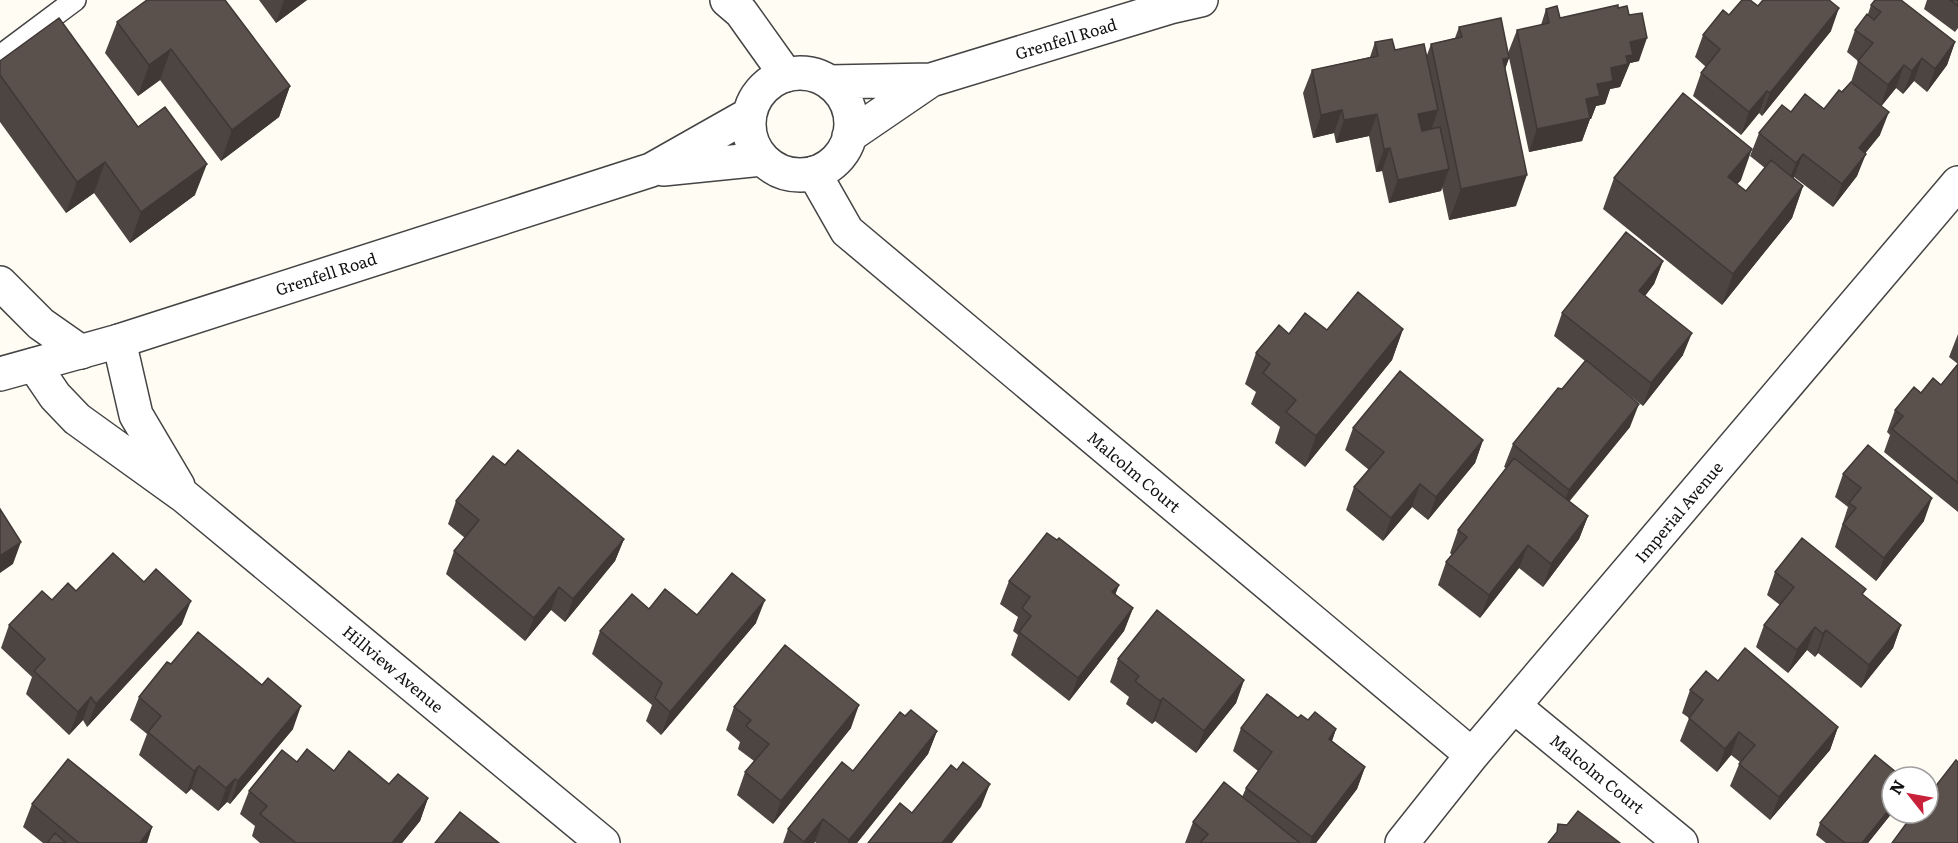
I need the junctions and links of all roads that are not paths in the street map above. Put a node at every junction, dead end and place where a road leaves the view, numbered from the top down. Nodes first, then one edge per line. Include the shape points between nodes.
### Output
1 (75, 0) edge
2 (727, 0) edge
3 (1201, 0) edge
4 (0, 56) edge
5 (786, 75) junction
6 (931, 80) junction
7 (830, 82) junction
8 (750, 114) junction
9 (849, 136) junction
10 (762, 159) junction
11 (651, 170) junction
12 (814, 173) junction
13 (1958, 183) edge
14 (0, 283) edge
15 (119, 341) junction
16 (81, 352) junction
17 (34, 365) junction
18 (0, 374) edge
19 (183, 496) junction
20 (1514, 706) junction
21 (1472, 755) junction
22 (603, 843) edge
23 (1402, 843) edge
24 (1681, 843) edge

1 - 4 lane
2 - 5 street via 741,12
3 - 6 street, Grenfell Road
5 - 7 street via 816,75
5 - 8 street via 762,89
6 - 7 street, Grenfell Road
6 - 9 street, Grenfell Road
7 - 9 street via 847,106
8 - 10 street via 753,146
8 - 11 street, Grenfell Road
9 - 12 street via 830,165
10 - 11 street, Grenfell Road
10 - 12 street via 787,173
11 - 15 street, Grenfell Road
12 - 21 street, Malcolm Court via 847,231
13 - 20 street, Imperial Avenue
14 - 16 street via 41,324
15 - 16 street, Grenfell Road
15 - 19 street, Hillview Avenue via 136,415
16 - 17 street, Grenfell Road
17 - 18 street, Grenfell Road
17 - 19 street, Hillview Avenue via 76,419
19 - 22 street, Hillview Avenue
20 - 21 street, Imperial Avenue
20 - 24 street, Malcolm Court
21 - 23 street, Imperial Avenue

